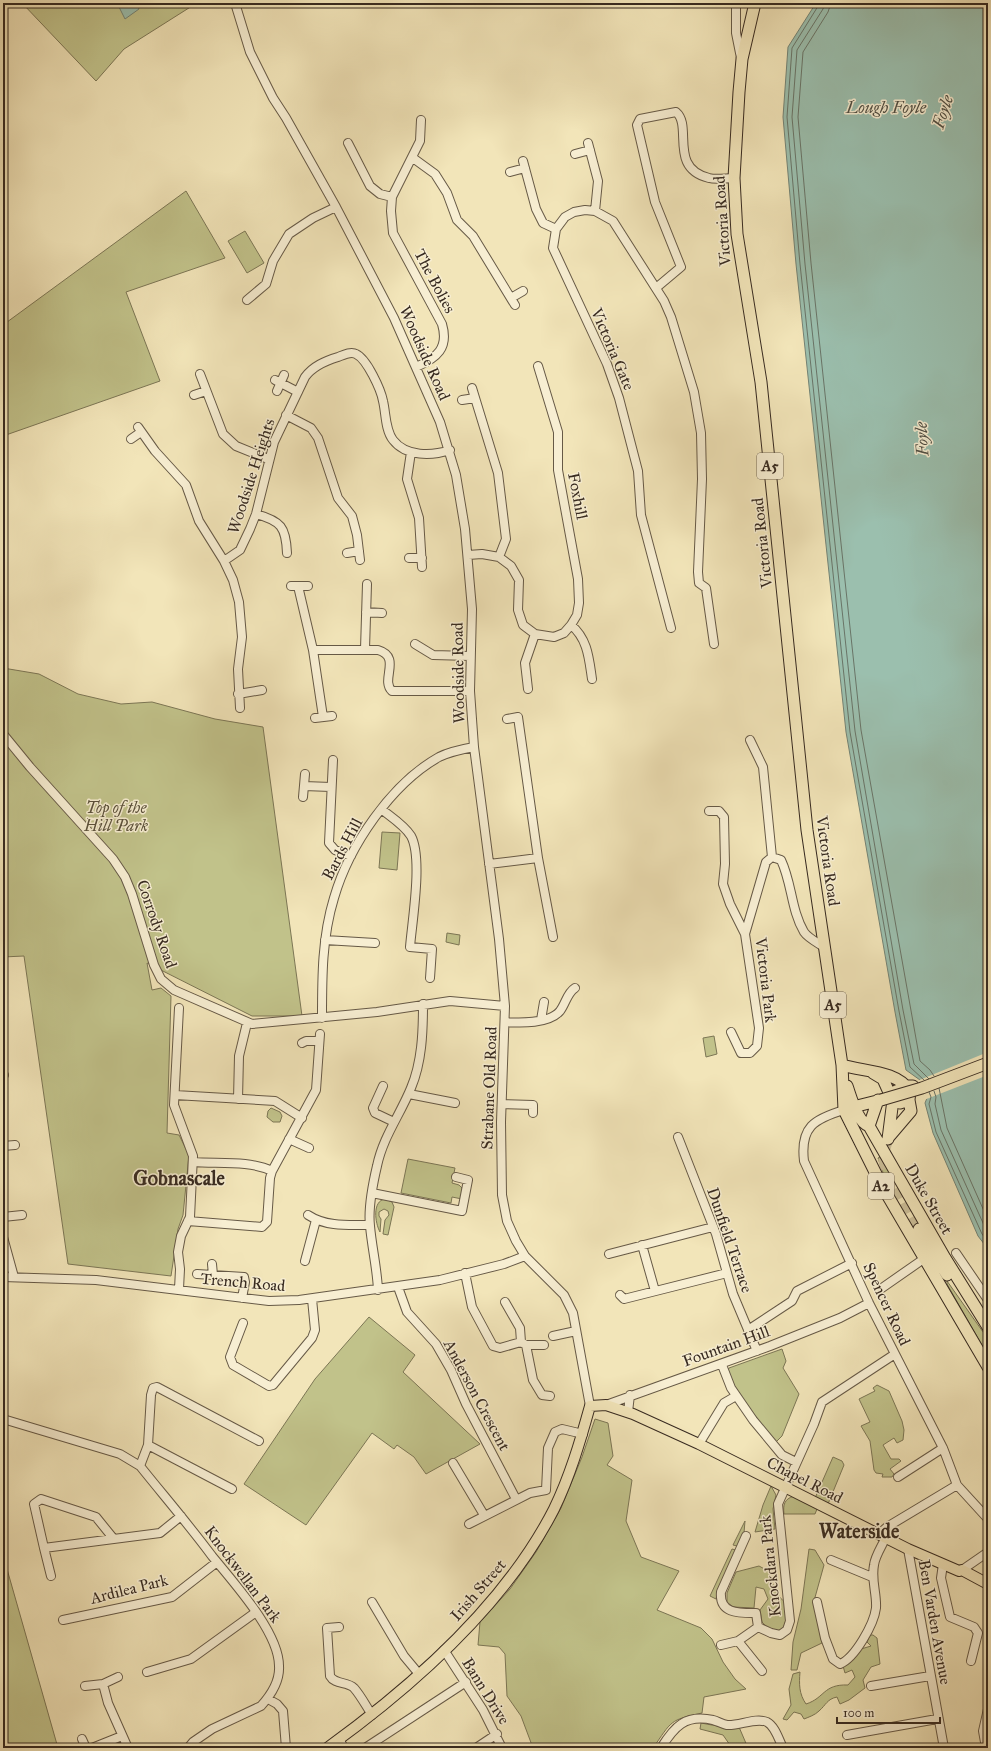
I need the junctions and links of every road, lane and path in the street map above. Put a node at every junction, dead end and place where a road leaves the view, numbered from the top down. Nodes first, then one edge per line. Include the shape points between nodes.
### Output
1 (235, 3) edge
2 (736, 3) edge
3 (755, 3) edge
4 (742, 59) junction
5 (421, 120) dead end
6 (412, 129) dead end
7 (421, 129) junction
8 (343, 154) dead end
9 (575, 154) dead end
10 (413, 158) junction
11 (510, 172) dead end
12 (734, 178) junction
13 (392, 197) junction
14 (336, 208) junction
15 (595, 211) junction
16 (556, 229) junction
17 (656, 288) junction
18 (523, 291) dead end
19 (247, 300) dead end
20 (416, 367) junction
21 (549, 369) dead end
22 (200, 374) dead end
23 (279, 382) dead end
24 (472, 388) dead end
25 (206, 391) junction
26 (298, 392) junction
27 (194, 395) dead end
28 (475, 398) junction
29 (462, 400) dead end
30 (286, 415) junction
31 (131, 439) dead end
32 (450, 450) junction
33 (411, 452) junction
34 (268, 459) junction
35 (256, 514) junction
36 (289, 550) dead end
37 (347, 553) dead end
38 (468, 555) junction
39 (499, 556) junction
40 (409, 558) dead end
41 (422, 558) junction
42 (224, 561) junction
43 (422, 567) dead end
44 (367, 584) dead end
45 (308, 586) dead end
46 (366, 612) junction
47 (382, 613) dead end
48 (571, 625) junction
49 (671, 628) dead end
50 (535, 634) junction
51 (415, 644) dead end
52 (714, 644) dead end
53 (365, 649) junction
54 (313, 650) junction
55 (470, 656) junction
56 (592, 679) dead end
57 (528, 689) dead end
58 (262, 690) dead end
59 (470, 691) junction
60 (238, 694) junction
61 (240, 708) dead end
62 (323, 717) dead end
63 (507, 719) dead end
64 (3, 734) edge
65 (750, 740) dead end
66 (474, 747) junction
67 (333, 760) dead end
68 (305, 774) dead end
69 (304, 786) junction
70 (331, 787) junction
71 (304, 797) dead end
72 (381, 809) junction
73 (709, 811) dead end
74 (351, 856) junction
75 (772, 857) junction
76 (538, 858) junction
77 (489, 864) junction
78 (745, 934) junction
79 (553, 937) dead end
80 (325, 940) junction
81 (375, 943) dead end
82 (824, 947) junction
83 (430, 978) dead end
84 (575, 988) dead end
85 (544, 1002) dead end
86 (423, 1004) junction
87 (505, 1006) junction
88 (179, 1008) dead end
89 (322, 1018) junction
90 (179, 1019) junction
91 (188, 1020) dead end
92 (541, 1020) junction
93 (505, 1022) junction
94 (247, 1023) junction
95 (731, 1032) dead end
96 (302, 1043) dead end
97 (988, 1063) edge
98 (842, 1065) junction
99 (871, 1072) junction
100 (383, 1086) dead end
101 (907, 1086) junction
102 (409, 1094) junction
103 (175, 1095) junction
104 (892, 1098) junction
105 (238, 1099) junction
106 (879, 1100) junction
107 (909, 1100) junction
108 (455, 1103) dead end
109 (502, 1104) junction
110 (849, 1108) junction
111 (533, 1113) dead end
112 (302, 1118) junction
113 (394, 1122) junction
114 (869, 1126) junction
115 (678, 1138) dead end
116 (289, 1139) junction
117 (15, 1145) dead end
118 (3, 1146) edge
119 (309, 1148) dead end
120 (193, 1162) junction
121 (272, 1171) junction
122 (456, 1177) dead end
123 (372, 1193) junction
124 (22, 1215) dead end
125 (308, 1215) dead end
126 (3, 1217) edge
127 (316, 1220) junction
128 (188, 1221) junction
129 (370, 1225) junction
130 (713, 1227) junction
131 (919, 1229) tunnel mouth
132 (3, 1237) edge
133 (642, 1244) junction
134 (956, 1253) dead end
135 (609, 1254) dead end
136 (525, 1256) junction
137 (925, 1258) junction
138 (937, 1260) junction
139 (305, 1261) dead end
140 (852, 1263) junction
141 (212, 1264) dead end
142 (465, 1273) junction
143 (727, 1273) junction
144 (197, 1274) dead end
145 (213, 1274) junction
146 (3, 1277) edge
147 (14, 1277) junction
148 (398, 1287) junction
149 (882, 1288) dead end
150 (179, 1289) junction
151 (378, 1290) junction
152 (655, 1291) junction
153 (620, 1295) dead end
154 (242, 1298) junction
155 (312, 1299) junction
156 (988, 1300) edge
157 (505, 1302) dead end
158 (869, 1302) junction
159 (976, 1308) junction
160 (957, 1313) junction
161 (243, 1323) dead end
162 (988, 1328) edge
163 (748, 1330) junction
164 (576, 1331) junction
165 (553, 1336) dead end
166 (524, 1343) junction
167 (544, 1345) dead end
168 (757, 1351) junction
169 (895, 1354) junction
170 (722, 1364) junction
171 (988, 1367) edge
172 (630, 1395) junction
173 (550, 1396) dead end
174 (736, 1396) junction
175 (606, 1405) junction
176 (590, 1406) junction
177 (628, 1412) junction
178 (3, 1419) edge
179 (583, 1434) junction
180 (258, 1441) dead end
181 (699, 1444) junction
182 (148, 1445) junction
183 (942, 1448) junction
184 (796, 1462) junction
185 (453, 1463) dead end
186 (140, 1466) junction
187 (898, 1477) dead end
188 (957, 1485) junction
189 (785, 1487) junction
190 (232, 1489) dead end
191 (516, 1499) junction
192 (484, 1515) junction
193 (181, 1516) junction
194 (988, 1519) edge
195 (469, 1524) dead end
196 (746, 1536) dead end
197 (882, 1536) junction
198 (113, 1538) junction
199 (44, 1548) junction
200 (908, 1548) junction
201 (988, 1552) edge
202 (831, 1560) dead end
203 (217, 1562) junction
204 (943, 1564) junction
205 (962, 1570) junction
206 (51, 1576) dead end
207 (872, 1577) junction
208 (988, 1584) edge
209 (372, 1602) dead end
210 (817, 1602) dead end
211 (256, 1612) junction
212 (63, 1620) dead end
213 (339, 1627) dead end
214 (758, 1627) junction
215 (738, 1641) junction
216 (721, 1645) dead end
217 (444, 1650) junction
218 (971, 1661) dead end
219 (762, 1671) dead end
220 (147, 1672) dead end
221 (419, 1674) junction
222 (930, 1676) junction
223 (118, 1677) dead end
224 (466, 1682) junction
225 (103, 1684) junction
226 (86, 1686) dead end
227 (871, 1686) dead end
228 (268, 1699) junction
229 (988, 1709) edge
230 (372, 1715) junction
231 (937, 1719) junction
232 (497, 1734) junction
233 (847, 1735) dead end
234 (122, 1736) junction
235 (82, 1739) dead end
236 (342, 1744) edge
237 (86, 1748) edge
238 (92, 1748) edge
239 (128, 1748) edge
240 (188, 1748) edge
241 (286, 1748) edge
242 (327, 1748) edge
243 (365, 1748) edge
244 (476, 1748) edge
245 (502, 1748) edge
246 (661, 1748) edge
247 (783, 1748) edge
248 (944, 1748) edge
249 (986, 1748) edge

1 - 14 street, Woodside Road via 250,52 273,98
2 - 4 street via 736,33
3 - 4 highway, Victoria Road / A5
4 - 12 highway, Victoria Road / A5
5 - 7 street, The Bolies
6 - 7 street
7 - 10 street, The Bolies via 420,141
8 - 13 street via 350,147 370,186 380,194
9 - 15 street via 589,146 598,181
10 - 13 street, The Bolies
10 - 18 street via 435,174 447,193 457,220 473,236 513,301
11 - 16 street via 524,164 536,209 543,223
12 - 17 street via 709,178 690,167 682,143 682,120 676,112 640,119 637,125 655,202 680,267
12 - 82 highway, Victoria Road / A5 via 737,234 761,382 807,830
13 - 20 street, The Bolies via 393,234 444,332 443,347 436,356
14 - 19 street via 313,218 289,234 273,261 266,284
14 - 20 street, Woodside Road via 394,318
15 - 16 street via 574,212 565,217
15 - 17 street via 613,221
16 - 49 street, Victoria Gate via 553,248 607,364 619,398 638,471 641,515
17 - 52 street via 672,317 699,411 702,479 698,572 699,583 706,588
20 - 32 street, Woodside Road
21 - 48 street, Foxhill via 539,369 558,432 558,470 578,579 579,603 577,616
22 - 25 street
23 - 26 street
24 - 28 street
25 - 27 street
25 - 34 street via 222,434 236,446
26 - 30 street, Woodside Heights
26 - 33 street, Woodside Heights via 310,370 328,360 351,353 356,354 364,360 383,399 389,433 402,448
28 - 29 street
28 - 39 street via 498,473 506,539
30 - 34 street, Woodside Heights
30 - 37 street, Woodside Heights via 311,428 318,438 338,498 352,516 360,555
31 - 42 street, Woodside Heights via 139,429 186,485 199,521
32 - 33 street, Woodside Heights via 432,454
32 - 38 street, Woodside Road via 461,501
33 - 41 street via 407,479 420,518
34 - 35 street, Woodside Heights
35 - 36 street via 272,519 282,526
35 - 42 street, Woodside Heights via 240,550
38 - 39 street
38 - 55 street, Woodside Road via 472,609
39 - 50 street via 512,566 518,580 518,610 523,625
40 - 41 street
41 - 43 street
42 - 60 street, Woodside Heights via 239,602 242,637
44 - 46 street
45 - 54 street via 295,586
46 - 47 street
46 - 53 street
48 - 50 street via 564,633 554,637
48 - 56 street via 582,637
50 - 57 street via 525,663
51 - 55 street via 433,655
53 - 54 street
53 - 59 street via 388,654 389,686 392,691
54 - 62 street
55 - 59 street, Woodside Road
58 - 60 street
59 - 66 street, Woodside Road
60 - 61 street, Woodside Heights
63 - 76 street via 518,717
64 - 94 street, Corrody Road via 121,871 132,894 154,965 161,978 174,990
65 - 75 street via 763,767
66 - 72 street, Bards Hill via 441,756 417,771
66 - 77 street, Strabane Old Road
67 - 70 street
68 - 69 street
69 - 70 street
69 - 71 street
70 - 74 street via 329,843 335,850
72 - 74 street, Bards Hill
72 - 83 street via 405,828 412,838 416,870 410,947 432,949
73 - 78 street via 719,811 724,817 725,864 722,884
74 - 80 street, Bards Hill via 333,898
75 - 78 street, Victoria Park via 766,862
75 - 82 street via 781,860 786,871 805,933
76 - 77 street
76 - 79 street
77 - 87 street, Strabane Old Road
78 - 95 street, Victoria Park via 759,1028 757,1046 750,1053 741,1053
80 - 81 street
80 - 89 street, Bards Hill
82 - 98 highway, Victoria Road / A5
84 - 92 street via 559,1012 551,1018
85 - 92 street
86 - 87 street, Corrody Road via 450,1001
86 - 89 street, Corrody Road
86 - 102 street via 421,1050
87 - 93 street, Strabane Old Road
88 - 90 street
89 - 94 street, Corrody Road
90 - 91 street
90 - 103 street
92 - 93 street
93 - 109 street, Strabane Old Road
94 - 105 street via 240,1056
96 - 112 street via 320,1038 316,1090
97 - 106 highway, bridge via 922,1088
98 - 99 highway
98 - 110 highway, Victoria Road / A5
99 - 101 highway via 896,1078
99 - 104 highway via 883,1079
100 - 113 street via 373,1108 376,1113
101 - 104 highway via 894,1092
101 - 107 highway via 922,1086
102 - 108 street
102 - 113 street
103 - 105 street
103 - 120 street via 174,1105
104 - 107 highway via 900,1103
104 - 107 highway via 888,1140 911,1111
105 - 112 street via 275,1101
106 - 110 highway
106 - 114 highway
109 - 111 street via 533,1105
109 - 136 street, Strabane Old Road via 502,1195 507,1220
110 - 114 highway, Duke Street / A2
110 - 137 highway, Duke Street / A2 via 882,1186
110 - 140 street, Spencer Road via 820,1118 810,1126 804,1138 803,1149 804,1161
112 - 116 street
113 - 123 street via 380,1152
114 - 159 highway, Duke Street / A2
115 - 130 street, Dunfield Terrace
116 - 119 street
116 - 121 street
117 - 118 street
120 - 121 street via 264,1167
120 - 128 street
121 - 128 street via 267,1222 262,1227
122 - 123 street via 468,1180 462,1211
123 - 129 street
124 - 126 street
125 - 127 street
127 - 129 street via 332,1224
127 - 139 street
128 - 150 street via 179,1244
129 - 151 street
130 - 133 street
130 - 143 street, Dunfield Terrace
131 - 138 highway, Duke Street / A2
132 - 147 street
133 - 135 street
133 - 152 street
134 - 156 street
136 - 142 street, Trench Road
136 - 164 street, Strabane Old Road via 566,1299 573,1313
137 - 149 street
137 - 160 highway, Duke Street / A2
138 - 159 highway, Duke Street / A2 via 953,1284
138 - 160 highway, Duke Street / A2
140 - 158 street, Spencer Road
140 - 163 street via 797,1291 792,1301
141 - 145 street
142 - 148 street, Trench Road
142 - 166 street via 472,1307 493,1346 500,1348
143 - 152 street
143 - 163 street, Dunfield Terrace
144 - 145 street
145 - 154 street via 244,1277
146 - 147 street, Trench Road
147 - 150 street, Trench Road via 96,1280
148 - 151 street, Trench Road
148 - 191 street, Anderson Crescent via 408,1312 436,1344 452,1370 469,1410
150 - 154 street, Trench Road
151 - 155 street, Trench Road
152 - 153 street via 624,1299
154 - 155 street, Trench Road via 269,1301
155 - 161 street via 315,1330 312,1338 273,1385 269,1386 233,1365 230,1357
157 - 166 street via 520,1328
158 - 168 street, Fountain Hill via 840,1318
158 - 169 street, Spencer Road
159 - 162 highway, Duke Street / A2
160 - 171 highway, Duke Street / A2
163 - 168 street, Dunfield Terrace
164 - 165 street
164 - 176 street, Strabane Old Road
166 - 167 street
166 - 173 street via 532,1380 542,1395
168 - 170 street, Fountain Hill
169 - 183 street, Spencer Road
169 - 184 street via 822,1402
170 - 172 street, Fountain Hill
170 - 174 street
172 - 175 street, Fountain Hill
172 - 177 street
174 - 181 street via 724,1403
174 - 184 street via 782,1455
175 - 176 main road, Fountain Hill
175 - 177 main road, Chapel Road
176 - 179 main road, Irish Street
177 - 181 main road, Chapel Road
178 - 186 street, Knockwellan Park via 120,1454
179 - 191 street via 562,1429 556,1432 548,1448 546,1490
179 - 217 main road, Irish Street via 559,1496 531,1548 480,1614
180 - 182 street via 157,1387 153,1388 151,1395
181 - 189 main road, Chapel Road
182 - 186 street
182 - 190 street
183 - 187 street
183 - 188 street, Spencer Road
184 - 189 street
185 - 192 street
186 - 193 street, Knockwellan Park
188 - 194 street, Spencer Road
188 - 197 street via 893,1523
189 - 197 main road, Chapel Road
189 - 214 street, Knockdara Park via 778,1504 790,1621 787,1630 780,1635
191 - 192 street
192 - 195 street
193 - 198 street via 160,1533
193 - 203 street, Knockwellan Park
196 - 214 street, Knockdara Park via 721,1592 721,1600 723,1606 732,1612 756,1613
197 - 200 main road, Chapel Road
197 - 207 street
198 - 199 street
198 - 199 street via 96,1517 41,1499 34,1504
199 - 206 street
200 - 204 main road, Chapel Road
200 - 222 street, Ben Varden Avenue
201 - 205 street
202 - 207 street
203 - 211 street, Knockwellan Park
203 - 212 street, Ardilea Park via 172,1597
204 - 205 main road, Chapel Road
204 - 218 street via 941,1578 950,1617 974,1627 978,1633
205 - 208 main road, Chapel Road
207 - 210 street via 876,1608 874,1617 846,1662 840,1664 833,1659 825,1638
209 - 221 street via 404,1656
211 - 220 street via 191,1659
211 - 228 street, Knockwellan Park via 270,1635 280,1664 277,1682
213 - 230 street via 327,1628 330,1676 333,1680 354,1688
214 - 215 street
215 - 216 street
215 - 219 street
217 - 221 main road, Irish Street
217 - 224 street, Bann Drive
221 - 230 main road, Irish Street
222 - 227 street
222 - 231 street, Ben Varden Avenue
223 - 225 street
224 - 232 street, Bann Drive
224 - 243 street
225 - 226 street
225 - 234 street
228 - 240 street, Knockwellan Park via 261,1706 202,1735
228 - 241 street via 284,1711
229 - 249 street via 983,1731
230 - 236 main road, Irish Street
231 - 233 street
231 - 248 street, Ben Varden Avenue
232 - 244 street
232 - 245 street, Bann Drive
234 - 238 street
234 - 239 street
235 - 237 street
236 - 242 main road, Irish Street
246 - 247 street via 671,1732 680,1724 697,1718 727,1725 766,1721 771,1725

